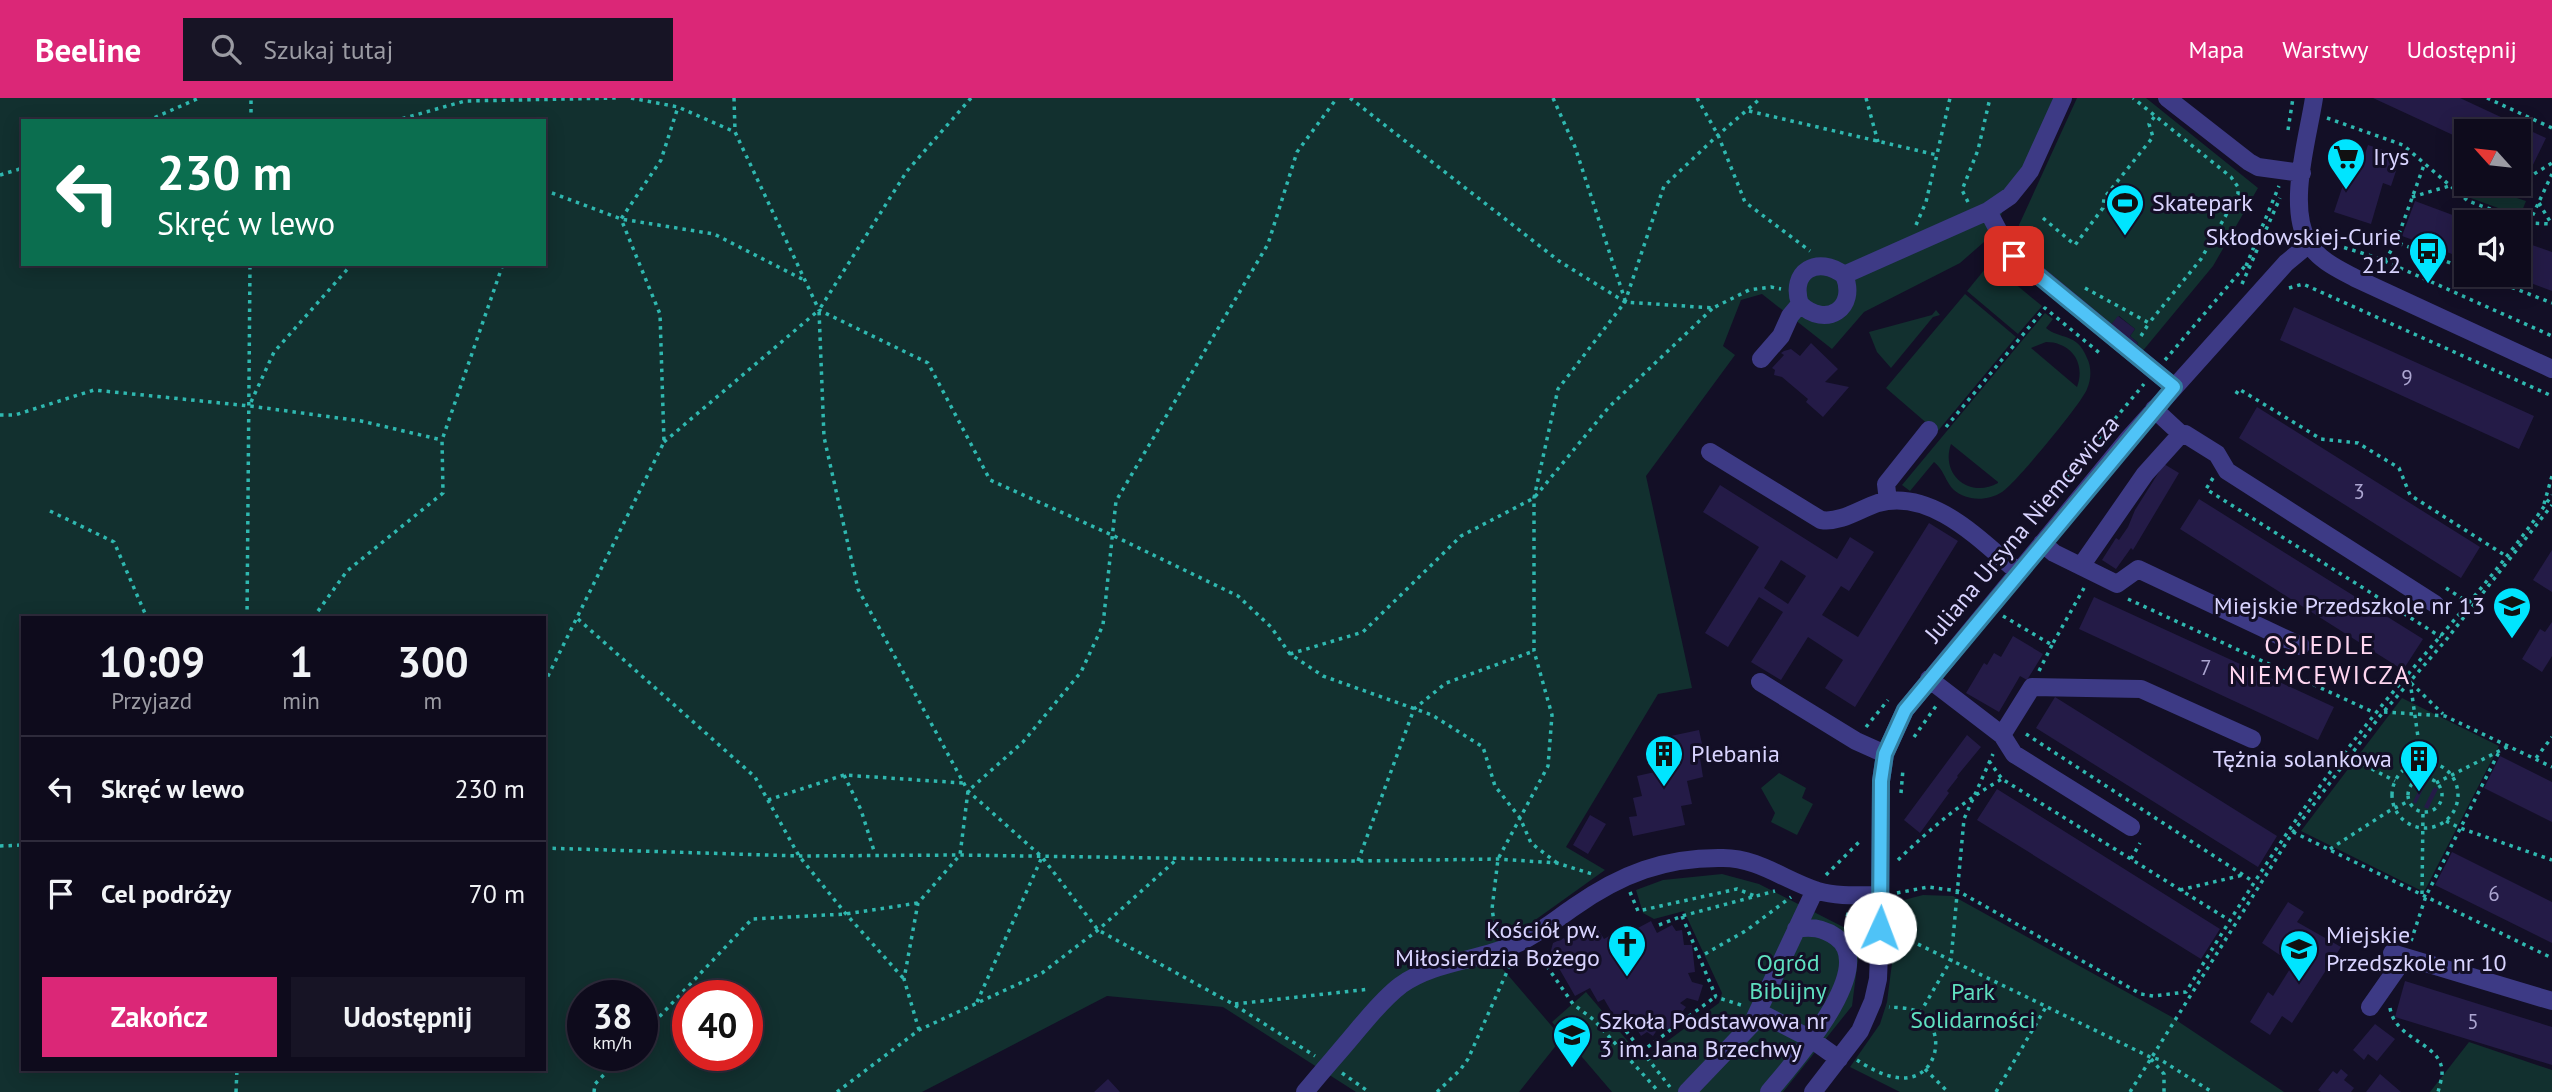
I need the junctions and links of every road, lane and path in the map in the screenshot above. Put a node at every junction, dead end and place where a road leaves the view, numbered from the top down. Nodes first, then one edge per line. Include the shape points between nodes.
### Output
1 (199, 98) edge
2 (251, 98) edge
3 (618, 98) edge
4 (631, 98) edge
5 (734, 98) edge
6 (971, 98) edge
7 (1337, 98) edge
8 (1350, 98) edge
9 (1553, 98) edge
10 (1697, 98) edge
11 (1761, 98) edge
12 (1866, 98) edge
13 (1950, 98) edge
14 (1990, 98) edge
15 (2063, 98) edge
16 (2133, 98) edge
17 (2167, 98) edge
18 (2293, 98) edge
19 (2314, 98) edge
20 (2487, 98) edge
21 (678, 107) junction
22 (1747, 111) junction
23 (2155, 116) junction
24 (152, 119) edge
25 (251, 119) edge
26 (401, 119) edge
27 (2552, 128) edge
28 (2323, 129) dead end
29 (735, 132) junction
30 (2287, 134) dead end
31 (1717, 135) junction
32 (1878, 142) junction
33 (1937, 155) junction
34 (2552, 163) edge
35 (2424, 164) junction
36 (21, 169) edge
37 (2290, 172) junction
38 (2552, 174) edge
39 (0, 175) edge
40 (2531, 175) edge
41 (2454, 185) edge
42 (2450, 186) junction
43 (546, 191) edge
44 (2412, 197) junction
45 (2539, 203) junction
46 (2493, 210) edge
47 (1981, 214) junction
48 (2043, 218) dead end
49 (621, 219) junction
50 (2531, 219) edge
51 (2531, 223) edge
52 (2552, 225) edge
53 (2331, 240) dead end
54 (2396, 242) junction
55 (2308, 244) junction
56 (2336, 245) junction
57 (1905, 249) junction
58 (2385, 261) junction
59 (2327, 263) junction
60 (2454, 264) edge
61 (1824, 265) junction
62 (250, 266) edge
63 (350, 266) edge
64 (502, 266) edge
65 (2247, 267) junction
66 (1844, 275) junction
67 (2258, 277) dead end
68 (806, 281) junction
69 (2074, 282) dead end
70 (2511, 287) edge
71 (2314, 289) junction
72 (2284, 290) dead end
73 (1799, 298) junction
74 (1625, 302) junction
75 (2552, 303) edge
76 (2247, 305) junction
77 (1713, 308) junction
78 (819, 310) junction
79 (2552, 335) edge
80 (2102, 355) dead end
81 (1761, 359) dead end
82 (2552, 369) edge
83 (2155, 371) junction
84 (2174, 387) junction
85 (2236, 394) dead end
86 (2552, 396) edge
87 (250, 406) junction
88 (2154, 409) junction
89 (0, 415) edge
90 (1929, 430) joint
91 (2181, 434) junction
92 (442, 440) junction
93 (664, 442) junction
94 (1710, 452) dead end
95 (2222, 463) junction
96 (2552, 476) edge
97 (2552, 495) edge
98 (1534, 498) junction
99 (1888, 501) junction
100 (2552, 505) edge
101 (2543, 507) junction
102 (50, 511) dead end
103 (2048, 515) dead end
104 (2540, 523) junction
105 (1114, 536) junction
106 (2042, 543) junction
107 (2508, 558) junction
108 (2018, 572) junction
109 (2085, 573) junction
110 (2126, 597) dead end
111 (2435, 604) dead end
112 (1999, 613) dead end
113 (146, 616) edge
114 (247, 616) edge
115 (314, 616) edge
116 (578, 619) junction
117 (2444, 638) junction
118 (2052, 645) junction
119 (2301, 646) dead end
120 (1534, 651) junction
121 (1290, 654) junction
122 (1929, 679) junction
123 (546, 680) edge
124 (2410, 681) junction
125 (1760, 682) dead end
126 (2032, 687) junction
127 (1895, 692) dead end
128 (1946, 692) junction
129 (1414, 709) junction
130 (2380, 714) junction
131 (2414, 714) junction
132 (2445, 716) junction
133 (2026, 734) dead end
134 (2001, 735) junction
135 (2552, 737) edge
136 (2252, 740) dead end
137 (1856, 741) junction
138 (1911, 741) dead end
139 (2509, 746) junction
140 (2500, 750) junction
141 (1885, 754) junction
142 (2348, 757) junction
143 (2536, 758) junction
144 (1989, 761) junction
145 (1903, 762) dead end
146 (2421, 762) junction
147 (2552, 766) edge
148 (844, 775) junction
149 (2451, 775) junction
150 (2002, 779) junction
151 (2424, 779) junction
152 (2395, 780) junction
153 (963, 783) junction
154 (2436, 783) junction
155 (968, 791) junction
156 (1975, 794) junction
157 (1900, 796) dead end
158 (768, 800) junction
159 (2409, 801) junction
160 (2394, 808) junction
161 (2423, 812) junction
162 (1520, 818) junction
163 (2446, 821) junction
164 (2131, 827) dead end
165 (2460, 828) junction
166 (2423, 829) junction
167 (1869, 832) dead end
168 (2293, 832) junction
169 (21, 845) edge
170 (0, 846) edge
171 (546, 848) edge
172 (2329, 849) junction
173 (1894, 853) dead end
174 (874, 854) junction
175 (960, 855) junction
176 (799, 856) junction
177 (1042, 858) junction
178 (1178, 859) junction
179 (1498, 859) junction
180 (2552, 860) edge
181 (1358, 861) junction
182 (1557, 863) junction
183 (2244, 875) junction
184 (2256, 883) junction
185 (1774, 884) dead end
186 (1622, 887) junction
187 (1784, 889) junction
188 (1815, 890) junction
189 (2180, 890) junction
190 (1958, 891) junction
191 (1885, 892) junction
192 (2424, 895) junction
193 (1755, 896) junction
194 (918, 903) junction
195 (1637, 911) dead end
196 (1844, 913) dead end
197 (846, 914) junction
198 (1682, 916) junction
199 (2232, 922) junction
200 (1659, 925) dead end
201 (1796, 929) junction
202 (1098, 930) junction
203 (1893, 944) dead end
204 (1526, 945) junction
205 (1500, 951) junction
206 (1705, 954) dead end
207 (2552, 958) edge
208 (1951, 960) junction
209 (904, 979) junction
210 (1401, 985) junction
211 (2385, 985) junction
212 (1716, 997) junction
213 (2552, 1001) edge
214 (976, 1004) junction
215 (1233, 1004) junction
216 (1884, 1005) dead end
217 (2046, 1007) junction
218 (2370, 1007) dead end
219 (1755, 1010) junction
220 (1920, 1013) junction
221 (658, 1018) edge
222 (919, 1030) junction
223 (1626, 1031) dead end
224 (1811, 1039) junction
225 (1641, 1052) junction
226 (2150, 1057) junction
227 (1844, 1063) junction
228 (1325, 1068) junction
229 (1926, 1069) junction
230 (237, 1071) edge
231 (608, 1071) edge
232 (1679, 1090) edge
233 (236, 1092) edge
234 (594, 1092) edge
235 (837, 1092) edge
236 (1305, 1092) edge
237 (1369, 1092) edge
238 (1437, 1092) edge
239 (1659, 1092) edge
240 (1769, 1092) edge
241 (1813, 1092) edge
242 (1948, 1092) edge
243 (1996, 1092) edge
244 (2130, 1092) edge
245 (2164, 1092) edge
246 (2212, 1092) edge
247 (2438, 1092) edge

1 - 24 path
2 - 25 path
3 - 26 path via 465,101
4 - 21 path
5 - 29 path
6 - 78 path via 907,171
7 - 105 path via 1297,152 1268,244 1116,501
8 - 74 path via 1559,261
9 - 74 path via 1575,147
10 - 31 path
11 - 22 path
12 - 32 path
13 - 33 path
14 - 47 path via 1978,150 1962,190
15 - 47 street via 2031,171 2010,196
16 - 23 path
17 - 37 street via 2249,162
18 - 30 path
19 - 37 street
20 - 27 path
21 - 29 path
21 - 49 path via 662,160
22 - 31 path
22 - 32 path
23 - 48 path via 2149,124 2153,137 2104,198 2103,208 2075,245
23 - 69 path via 2231,177 2238,187 2236,201 2202,259 2149,323
28 - 35 path via 2325,117 2403,145
29 - 68 path
31 - 61 path via 1745,202
31 - 74 path via 1664,186
32 - 33 path
33 - 57 path via 1926,202
34 - 40 path
35 - 42 path
35 - 44 path
36 - 39 path
37 - 55 street
37 - 65 path
38 - 45 path
41 - 42 path
42 - 44 path
42 - 46 path via 2468,201
43 - 49 path
44 - 54 path
45 - 50 path
45 - 52 path
47 - 57 street
47 - 83 street via 2009,251
49 - 68 path via 714,234
49 - 93 path via 660,314
51 - 52 path
53 - 56 path
54 - 58 path
54 - 60 path
55 - 59 street
55 - 76 street, Juliana Ursyna Niemcewicza
56 - 58 path
56 - 59 path
57 - 66 street
58 - 79 path
59 - 71 path
59 - 82 street
61 - 66 street
61 - 73 street via 1813,267 1798,282
62 - 87 path
63 - 87 path via 274,352
64 - 92 path
65 - 67 path
65 - 76 path via 2241,286
65 - 83 path
66 - 73 street via 1847,298 1831,314 1809,312
68 - 78 path
70 - 75 path
71 - 72 path via 2303,284
71 - 86 path
73 - 77 path via 1771,287 1749,290
73 - 81 street via 1781,335
74 - 77 path
74 - 98 path via 1558,389
76 - 84 street, Juliana Ursyna Niemcewicza
77 - 98 path via 1609,407
78 - 93 path
78 - 105 path via 928,363 990,480
78 - 153 path via 824,436 858,589
80 - 90 path via 2045,308 1937,437
83 - 84 street
83 - 103 path via 2043,505
84 - 88 street, Juliana Ursyna Niemcewicza
85 - 107 path via 2239,389 2321,439 2358,443 2399,468 2410,495
87 - 89 path via 94,390 15,415
87 - 92 path via 361,421
87 - 114 path
88 - 91 street
88 - 106 street, Juliana Ursyna Niemcewicza
90 - 99 street via 1885,484
91 - 95 street via 2217,454
91 - 109 street via 2145,474
92 - 115 path via 443,493 347,571
93 - 116 path
94 - 99 street via 1821,520 1836,520
95 - 111 street via 2227,471
95 - 117 path via 2206,488
96 - 101 path
97 - 101 path
98 - 120 path
98 - 121 path via 1461,536 1363,632
99 - 108 street via 1918,504 1946,516
100 - 104 path
101 - 104 path
101 - 107 path
102 - 113 path via 114,542
104 - 107 path
105 - 121 path via 1238,596 1271,627
105 - 155 path via 1103,625 1081,672 1023,742
106 - 108 street, Juliana Ursyna Niemcewicza
106 - 109 street
107 - 117 path
108 - 122 street, Juliana Ursyna Niemcewicza
109 - 118 path
109 - 119 street via 2117,584 2138,569
110 - 130 path
112 - 118 path
116 - 123 path
116 - 158 path via 755,777
117 - 124 path
117 - 130 path
118 - 126 path
120 - 129 path via 1446,683
120 - 162 path via 1552,715 1548,765
121 - 129 path via 1322,676
122 - 128 street
122 - 141 street, Juliana Ursyna Niemcewicza via 1905,710
124 - 130 path
124 - 131 path
124 - 132 path
125 - 137 street
126 - 134 street
126 - 136 street via 2141,689
127 - 137 path
128 - 134 street
128 - 138 path
129 - 162 path via 1433,715 1483,747 1495,786
129 - 181 path
130 - 131 path
130 - 142 path
130 - 184 path via 2288,829
131 - 132 path
131 - 146 path
132 - 139 path
133 - 183 path
134 - 144 path
134 - 164 street via 2014,754
135 - 143 path
137 - 141 street
139 - 140 path
139 - 143 path
140 - 149 path
140 - 165 path
141 - 191 street, Juliana Ursyna Niemcewicza via 1881,781
142 - 152 path
142 - 168 path
143 - 147 path
144 - 150 path
144 - 156 path
145 - 157 path
146 - 149 path via 2440,765
146 - 151 path
146 - 152 path via 2409,766
148 - 153 path
148 - 158 path
148 - 174 path
149 - 154 path
149 - 163 path via 2458,800
150 - 156 path
150 - 189 path
151 - 154 path
151 - 159 path via 2411,786
152 - 160 path
153 - 155 path
154 - 161 path via 2442,794 2439,804
155 - 175 path
155 - 177 path
156 - 173 path via 1894,863
156 - 190 path via 1964,819
158 - 176 path
159 - 160 path
159 - 161 path
160 - 166 path via 2410,825
160 - 172 path
161 - 166 path
162 - 179 path
162 - 182 path via 1531,843
163 - 165 path
163 - 166 path
165 - 180 path
165 - 192 path
166 - 192 path
167 - 188 path
168 - 172 path
168 - 184 path
169 - 170 path
171 - 176 path
172 - 192 path
174 - 175 path
174 - 176 path
175 - 177 path
175 - 194 path
176 - 197 path
177 - 178 path
177 - 202 path
177 - 214 path
178 - 181 path
178 - 202 path
179 - 181 path
179 - 182 path
179 - 205 path via 1492,909
182 - 186 path
183 - 184 path
183 - 189 path
184 - 199 path
185 - 187 path
186 - 188 street via 1665,862 1725,858 1758,865
186 - 204 street
187 - 193 path
187 - 206 path via 1795,894
188 - 191 street via 1832,894
188 - 201 street
189 - 199 path
190 - 191 path via 1928,887
190 - 199 path via 2148,996 2186,992
190 - 208 path
191 - 196 path via 1867,922
191 - 227 street, Juliana Ursyna Niemcewicza via 1873,1001
192 - 207 path
193 - 195 path via 1737,889
193 - 198 path
194 - 197 path
194 - 209 path
197 - 209 path
197 - 221 path via 752,919
198 - 200 path
198 - 212 path
199 - 226 path via 2190,998
201 - 219 street
201 - 224 street via 1808,926 1835,935 1845,944 1848,956 1843,988
202 - 214 path via 1042,973
202 - 215 path
203 - 208 path via 1894,933
204 - 205 street
204 - 238 path via 1468,1059
204 - 239 path via 1573,1004 1594,1020
205 - 210 street via 1432,969
208 - 217 path
208 - 220 path
209 - 222 path
210 - 215 path
210 - 228 street
211 - 213 street via 2399,955
211 - 218 street
211 - 247 path via 2394,1023 2438,1058 2442,1067
212 - 219 path
212 - 225 path
214 - 222 path
215 - 228 path
216 - 220 path
217 - 226 path
217 - 243 path
219 - 224 street
219 - 232 street via 1752,1024
220 - 229 path via 1930,1024 1937,1046
222 - 235 path
223 - 225 path
224 - 227 street
224 - 240 street
225 - 232 path
226 - 244 path
226 - 245 path via 2164,1074
226 - 246 path
227 - 229 path via 1855,1059 1903,1078
227 - 241 street, Juliana Ursyna Niemcewicza
228 - 236 street
228 - 237 path
229 - 242 path
230 - 233 path
231 - 234 path

